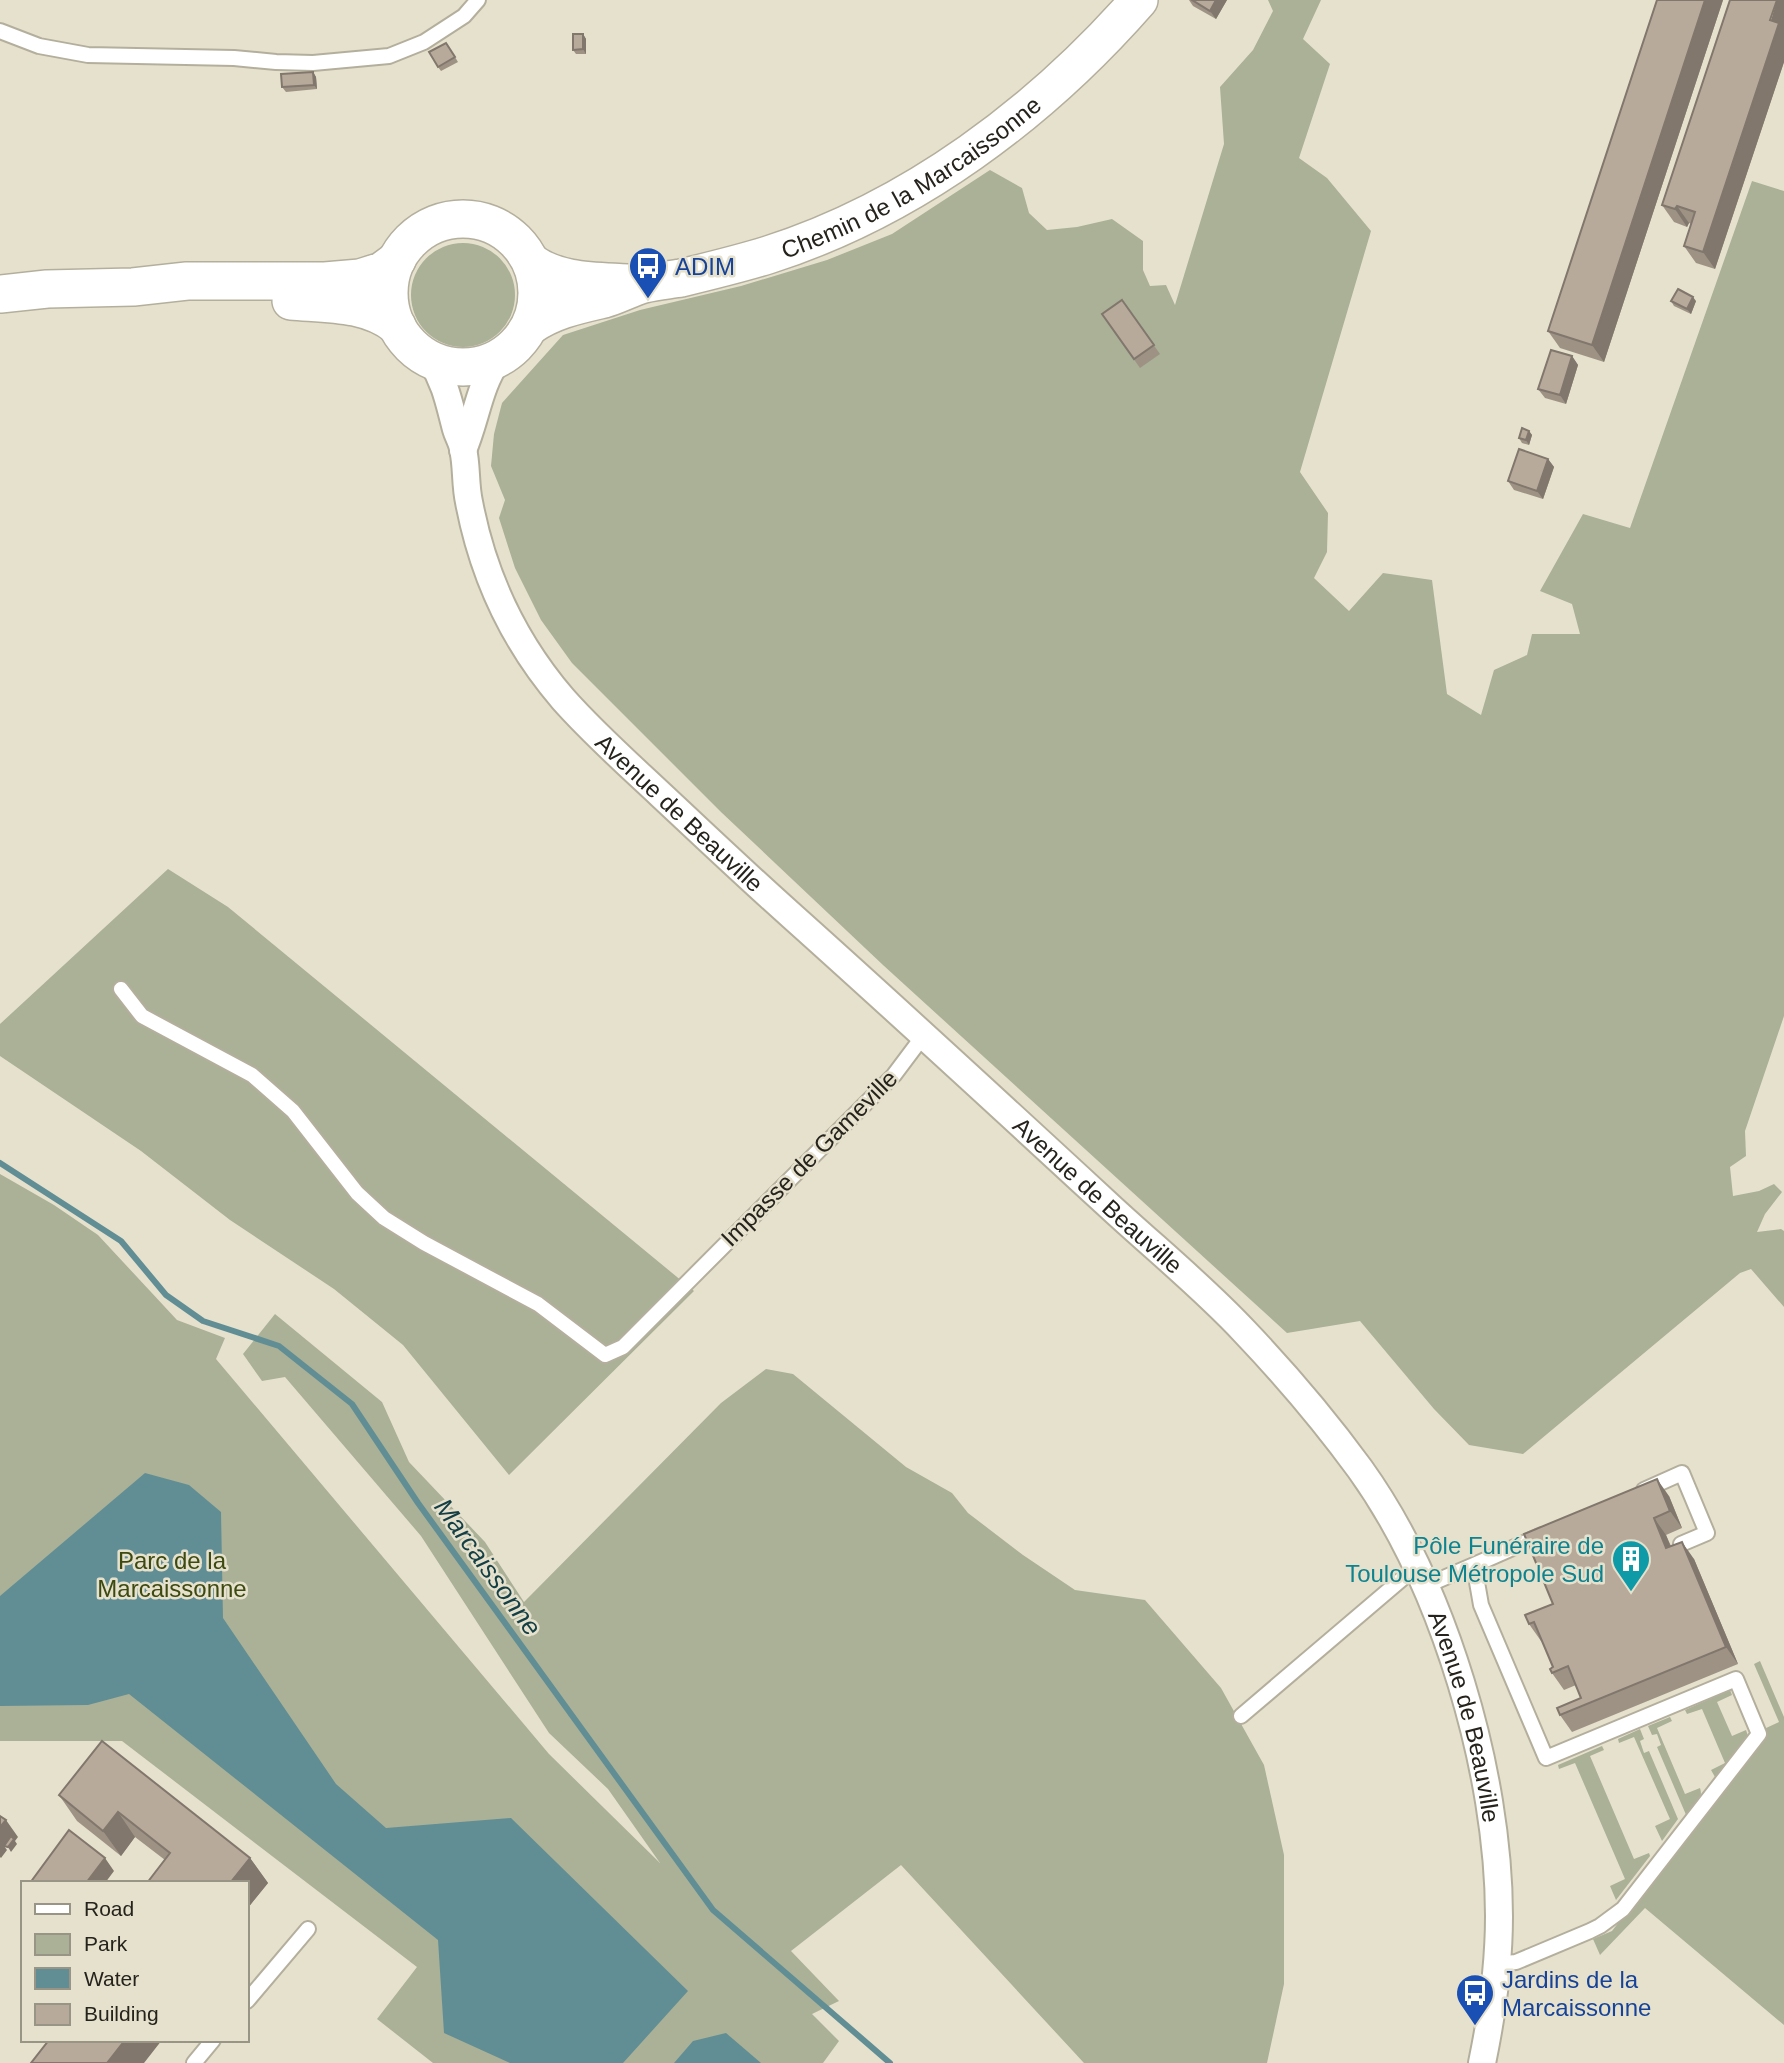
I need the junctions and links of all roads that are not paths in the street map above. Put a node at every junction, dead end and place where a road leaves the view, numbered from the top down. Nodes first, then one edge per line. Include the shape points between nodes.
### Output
1 (478, 0) edge
2 (1139, 0) edge
3 (0, 31) edge
4 (397, 260) junction
5 (531, 262) junction
6 (644, 284) junction
7 (133, 288) junction
8 (0, 294) edge
9 (397, 326) junction
10 (530, 326) junction
11 (498, 359) junction
12 (432, 360) junction
13 (463, 450) junction
14 (121, 989) dead end
15 (924, 1035) junction
16 (1633, 1495) edge
17 (1559, 1527) edge
18 (1681, 1544) edge
19 (1474, 1565) junction
20 (1420, 1577) junction
21 (1241, 1716) dead end
22 (308, 1929) dead end
23 (1497, 1964) junction
24 (248, 2000) edge
25 (211, 2042) edge
26 (194, 2063) edge
27 (1482, 2063) edge

1 - 3 lane via 464,16 424,42 389,56 313,63 88,55 39,46
2 - 6 main road, Chemin de la Marcaissonne via 1066,76 1011,122 925,182 813,239 724,268
4 - 5 main road via 425,230 464,219 504,231
4 - 7 main road via 360,278 187,281
4 - 9 main road via 389,286
5 - 6 main road, Chemin de la Marcaissonne via 565,277
5 - 10 main road via 538,294
6 - 10 main road, Chemin de la Marcaissonne via 544,316
7 - 8 main road
7 - 9 main road via 361,308
9 - 12 main road via 406,340
10 - 11 main road
11 - 12 main road via 465,368
11 - 13 street, Avenue de Beauville via 488,373
12 - 13 street, Avenue de Beauville via 450,398
13 - 15 street, Avenue de Beauville via 474,528 496,596 524,649 556,690 757,885
14 - 15 lane, Impasse de Gameville via 142,1016 251,1075 283,1102 357,1193 384,1218 538,1304 605,1355 623,1347 894,1075
15 - 20 street, Avenue de Beauville via 1243,1329 1361,1471
16 - 18 lane via 1682,1473 1707,1534
17 - 19 lane
19 - 20 lane
19 - 23 lane via 1481,1605 1546,1758 1736,1679 1759,1734 1623,1909 1590,1931 1516,1962
20 - 21 lane
20 - 23 street, Avenue de Beauville via 1473,1721 1492,1831 1499,1913
22 - 24 lane
23 - 27 street, Avenue de Beauville
25 - 26 lane

